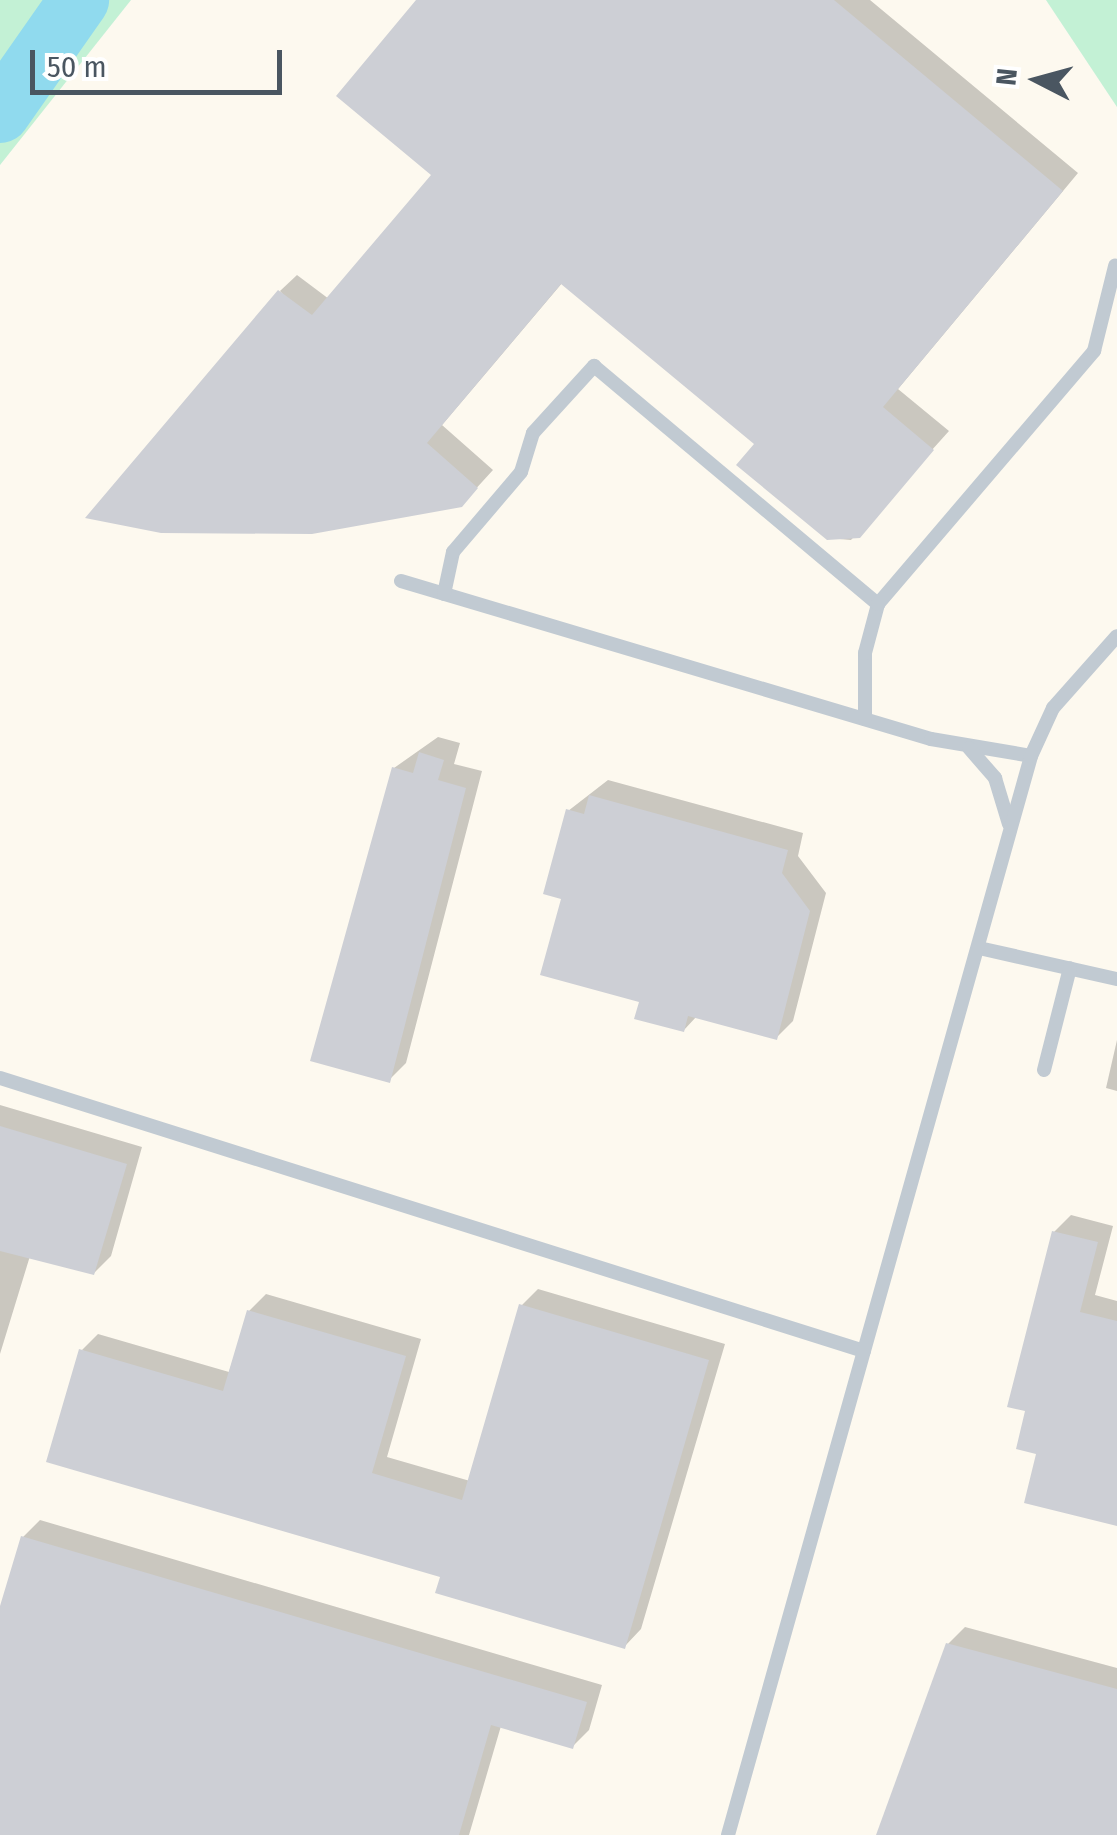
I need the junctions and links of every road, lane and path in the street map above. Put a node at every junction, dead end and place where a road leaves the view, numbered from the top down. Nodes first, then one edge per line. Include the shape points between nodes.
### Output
1 (1115, 266) edge
2 (401, 581) dead end
3 (444, 594) junction
4 (878, 604) junction
5 (1117, 636) edge
6 (865, 719) junction
7 (969, 748) junction
8 (1032, 756) junction
9 (1010, 840) junction
10 (979, 948) junction
11 (1070, 968) junction
12 (1117, 978) edge
13 (1044, 1070) dead end
14 (0, 1078) edge
15 (864, 1351) junction
16 (728, 1835) edge

1 - 4 lane via 1094,351
2 - 3 lane
3 - 4 lane via 453,552 521,472 532,433 594,366
3 - 6 lane
4 - 6 lane
5 - 8 lane via 1054,708
6 - 7 lane
7 - 8 lane
7 - 9 lane via 1008,804
8 - 9 lane
9 - 10 lane
10 - 11 lane
10 - 15 lane
11 - 12 lane
11 - 13 lane
14 - 15 lane
15 - 16 lane

